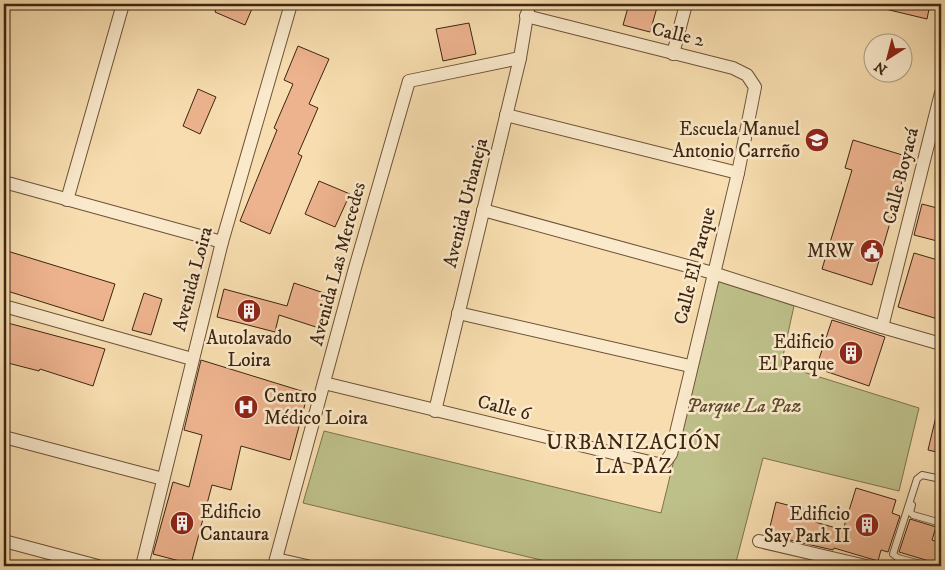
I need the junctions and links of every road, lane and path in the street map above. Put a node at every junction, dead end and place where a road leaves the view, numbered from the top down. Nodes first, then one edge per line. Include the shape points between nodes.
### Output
1 (123, 4) edge
2 (291, 4) edge
3 (686, 4) edge
4 (527, 10) edge
5 (673, 54) junction
6 (520, 58) junction
7 (755, 88) joint
8 (941, 93) edge
9 (506, 115) junction
10 (738, 173) junction
11 (4, 182) edge
12 (67, 200) junction
13 (483, 210) junction
14 (222, 242) junction
15 (713, 273) junction
16 (4, 306) edge
17 (458, 313) junction
18 (882, 327) junction
19 (941, 344) edge
20 (194, 363) junction
21 (690, 366) junction
22 (324, 384) junction
23 (435, 410) junction
24 (4, 437) edge
25 (671, 454) joint
26 (163, 479) junction
27 (941, 481) edge
28 (941, 523) edge
29 (759, 540) dead end
30 (4, 541) edge
31 (820, 561) edge
32 (275, 563) edge
33 (98, 566) edge
34 (142, 566) edge
35 (306, 566) edge
36 (866, 566) edge
37 (928, 566) edge

1 - 12 street
2 - 14 street, Avenida Loira
3 - 5 street
4 - 5 street, Calle 2
4 - 6 street, Avenida Urbaneja
5 - 7 street, Calle 2 via 733,68 747,75
6 - 9 street, Avenida Urbaneja
6 - 22 street, Avenida Las Mercedes via 409,81
7 - 10 street, Calle El Parque
8 - 18 street, Calle Boyacá
9 - 10 street
9 - 13 street, Avenida Urbaneja
10 - 15 street, Calle El Parque
11 - 12 street
12 - 14 street
13 - 15 street
13 - 17 street, Avenida Urbaneja
14 - 20 street, Avenida Loira
15 - 18 street
15 - 21 street, Calle El Parque
16 - 20 street
17 - 21 street
17 - 23 street, Avenida Urbaneja
18 - 19 street
20 - 26 street, Avenida Loira
21 - 25 street, Calle El Parque
22 - 23 street, Calle 6
22 - 32 street, Avenida Las Mercedes
23 - 25 street, Calle 6 via 658,464
24 - 26 street
26 - 34 street, Avenida Loira
27 - 28 lane via 922,479 910,512
27 - 37 lane via 922,474 917,479 893,554
29 - 31 street
30 - 33 street
31 - 36 street
32 - 35 street

